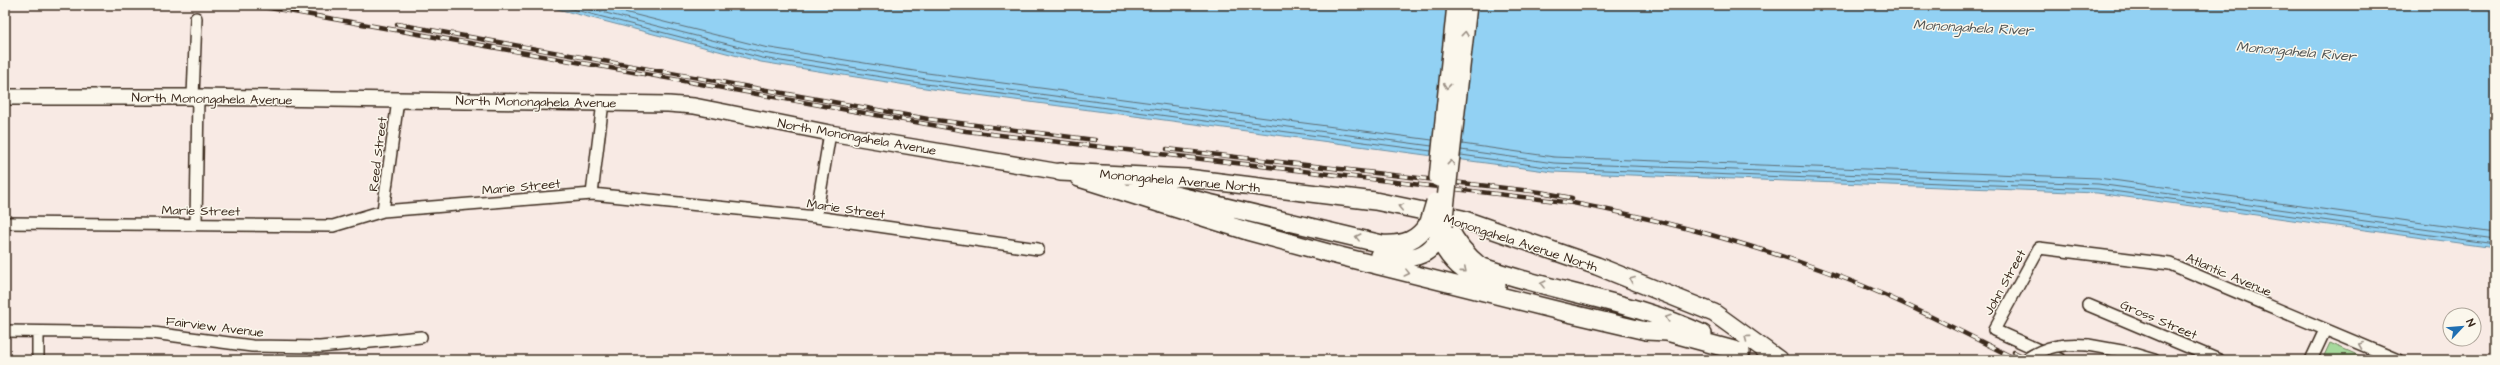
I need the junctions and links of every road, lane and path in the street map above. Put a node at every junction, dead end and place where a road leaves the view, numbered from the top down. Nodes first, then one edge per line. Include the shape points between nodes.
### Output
1 (1456, 5) edge
2 (1468, 5) edge
3 (196, 18) dead end
4 (5, 96) edge
5 (195, 97) junction
6 (398, 100) junction
7 (603, 102) junction
8 (830, 133) junction
9 (1060, 172) junction
10 (592, 194) junction
11 (1441, 202) junction
12 (1165, 204) junction
13 (383, 211) junction
14 (816, 217) junction
15 (5, 223) edge
16 (196, 223) junction
17 (1439, 228) junction
18 (2039, 248) joint
19 (1038, 249) dead end
20 (2088, 305) dead end
21 (2325, 330) junction
22 (5, 331) edge
23 (38, 332) junction
24 (1667, 332) junction
25 (421, 338) dead end
26 (1741, 352) junction
27 (38, 360) edge
28 (1760, 360) edge
29 (1779, 360) edge
30 (2025, 360) edge
31 (2061, 360) edge
32 (2154, 360) edge
33 (2219, 360) edge
34 (2311, 360) edge
35 (2398, 360) edge

1 -> 11 main road, bridge
11 -> 2 main road, bridge
3 - 5 street
4 - 5 main road, North Monongahela Avenue
5 - 6 main road, North Monongahela Avenue
5 - 16 street
6 - 7 main road, North Monongahela Avenue
6 - 13 street, Reed Street
7 - 8 main road, North Monongahela Avenue via 694,106
7 - 10 street
8 - 9 main road, North Monongahela Avenue
8 - 14 street
9 - 12 main road, Monongahela Avenue North
17 -> 9 main road via 1422,233 1412,241 1382,244 1148,188
29 -> 9 main road, Monongahela Avenue North via 1714,313 1597,266 1462,220 1375,201 1194,179 1138,174
10 - 13 street, Marie Street
10 - 14 street, Marie Street
11 - 17 main road, bridge
12 - 17 main road via 1201,210 1396,259 1411,259 1421,254
12 -> 24 main road, Monongahela Avenue North via 1247,231 1404,272 1646,331
13 - 16 street, Marie Street via 333,226
14 - 19 street, Marie Street
15 - 16 street, Marie Street
17 -> 24 main road via 1450,256 1466,272 1484,283 1619,317
26 -> 17 main road via 1671,319 1480,266
18 - 21 street, Atlantic Avenue via 2170,264
18 - 31 street, John Street via 1994,330
20 - 33 street, Gross Street
21 - 34 street
35 -> 21 street, Atlantic Avenue
22 - 23 street, Fairview Avenue
23 - 25 street, Fairview Avenue via 153,333 252,346 312,347
23 - 27 street
24 - 26 main road, Monongahela Avenue North
26 - 28 main road
30 - 32 street, bridge via 2057,345 2070,343 2127,352

